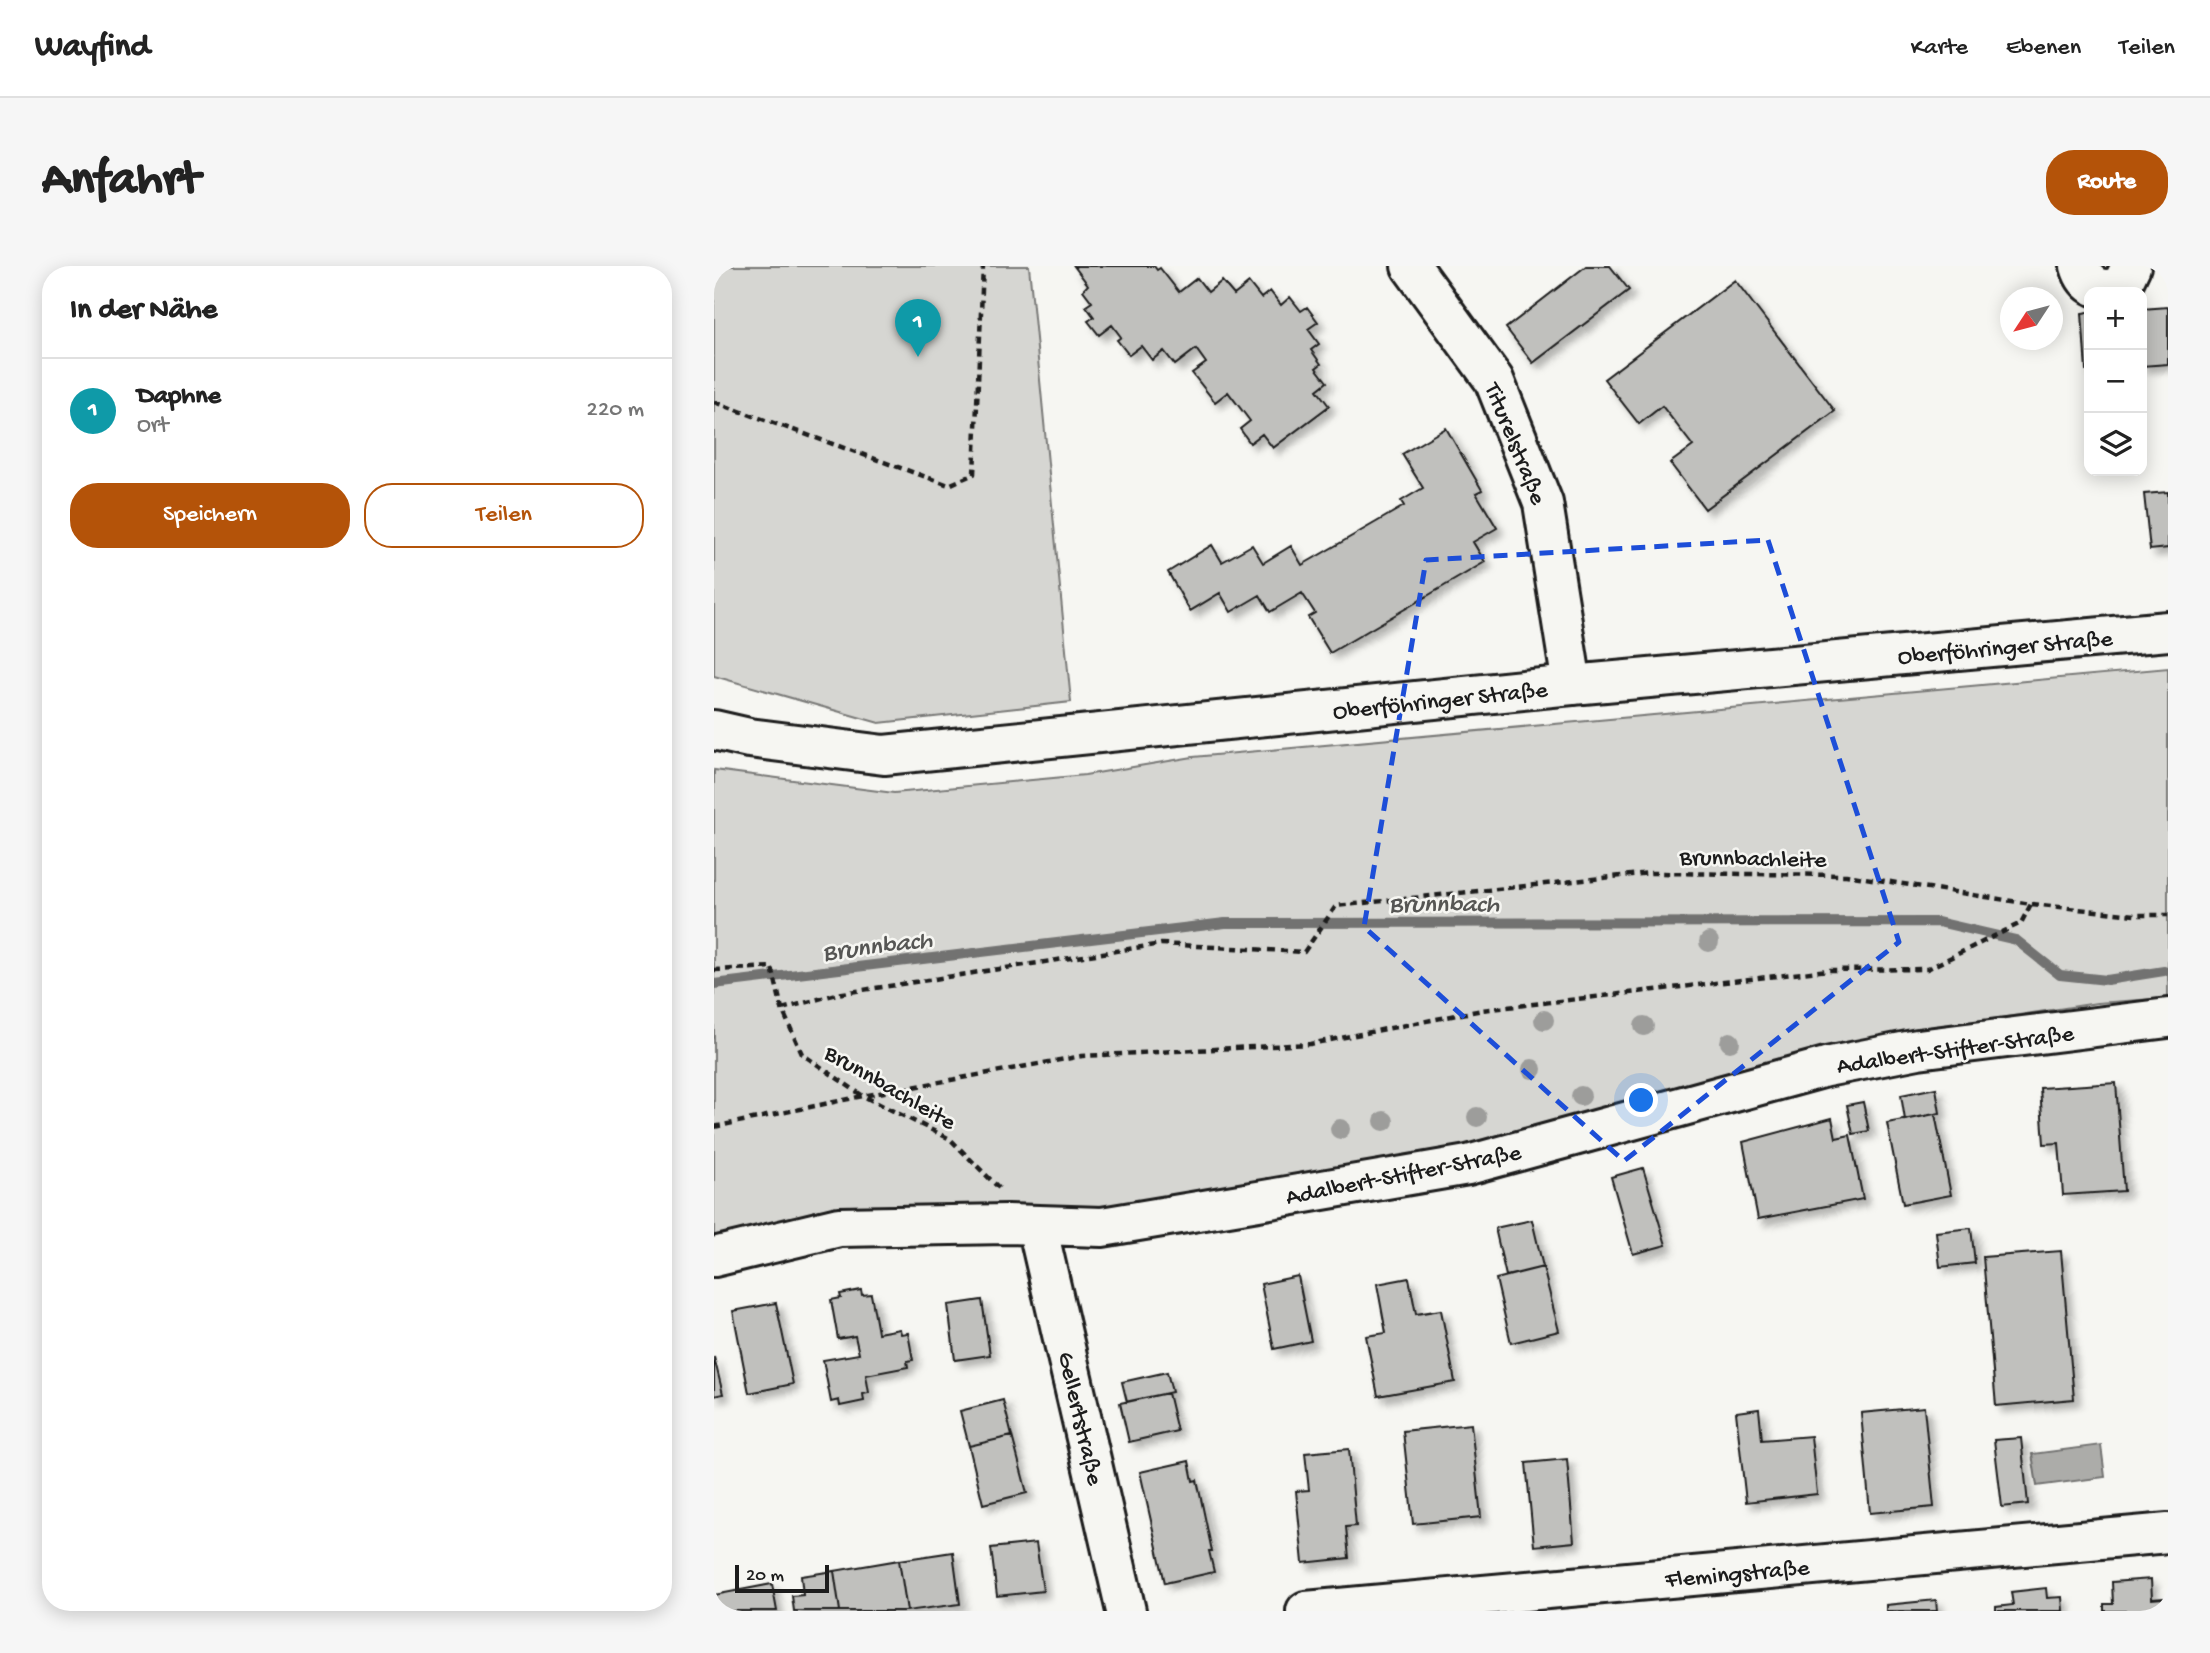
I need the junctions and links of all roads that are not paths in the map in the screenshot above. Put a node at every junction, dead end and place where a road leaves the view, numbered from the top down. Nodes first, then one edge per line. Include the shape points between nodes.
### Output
1 (1411, 266) edge
2 (2080, 266) edge
3 (2131, 266) edge
4 (2168, 631) edge
5 (1572, 685) junction
6 (714, 730) edge
7 (2168, 1018) edge
8 (1037, 1226) junction
9 (714, 1257) edge
10 (2168, 1533) edge
11 (1126, 1611) edge
12 (1306, 1611) edge

1 - 5 street, Titurelstraße via 1494,380 1543,503
2 - 3 street via 2088,283 2103,289 2122,285
4 - 5 street, Oberföhringer Straße
5 - 6 street, Oberföhringer Straße via 884,755
7 - 8 street, Adalbert-Stifter-Straße via 1918,1049 1826,1067 1468,1165 1102,1227
8 - 9 street, Adalbert-Stifter-Straße via 839,1227
8 - 11 street, Gellertstraße
10 - 12 street, Flemingstraße

